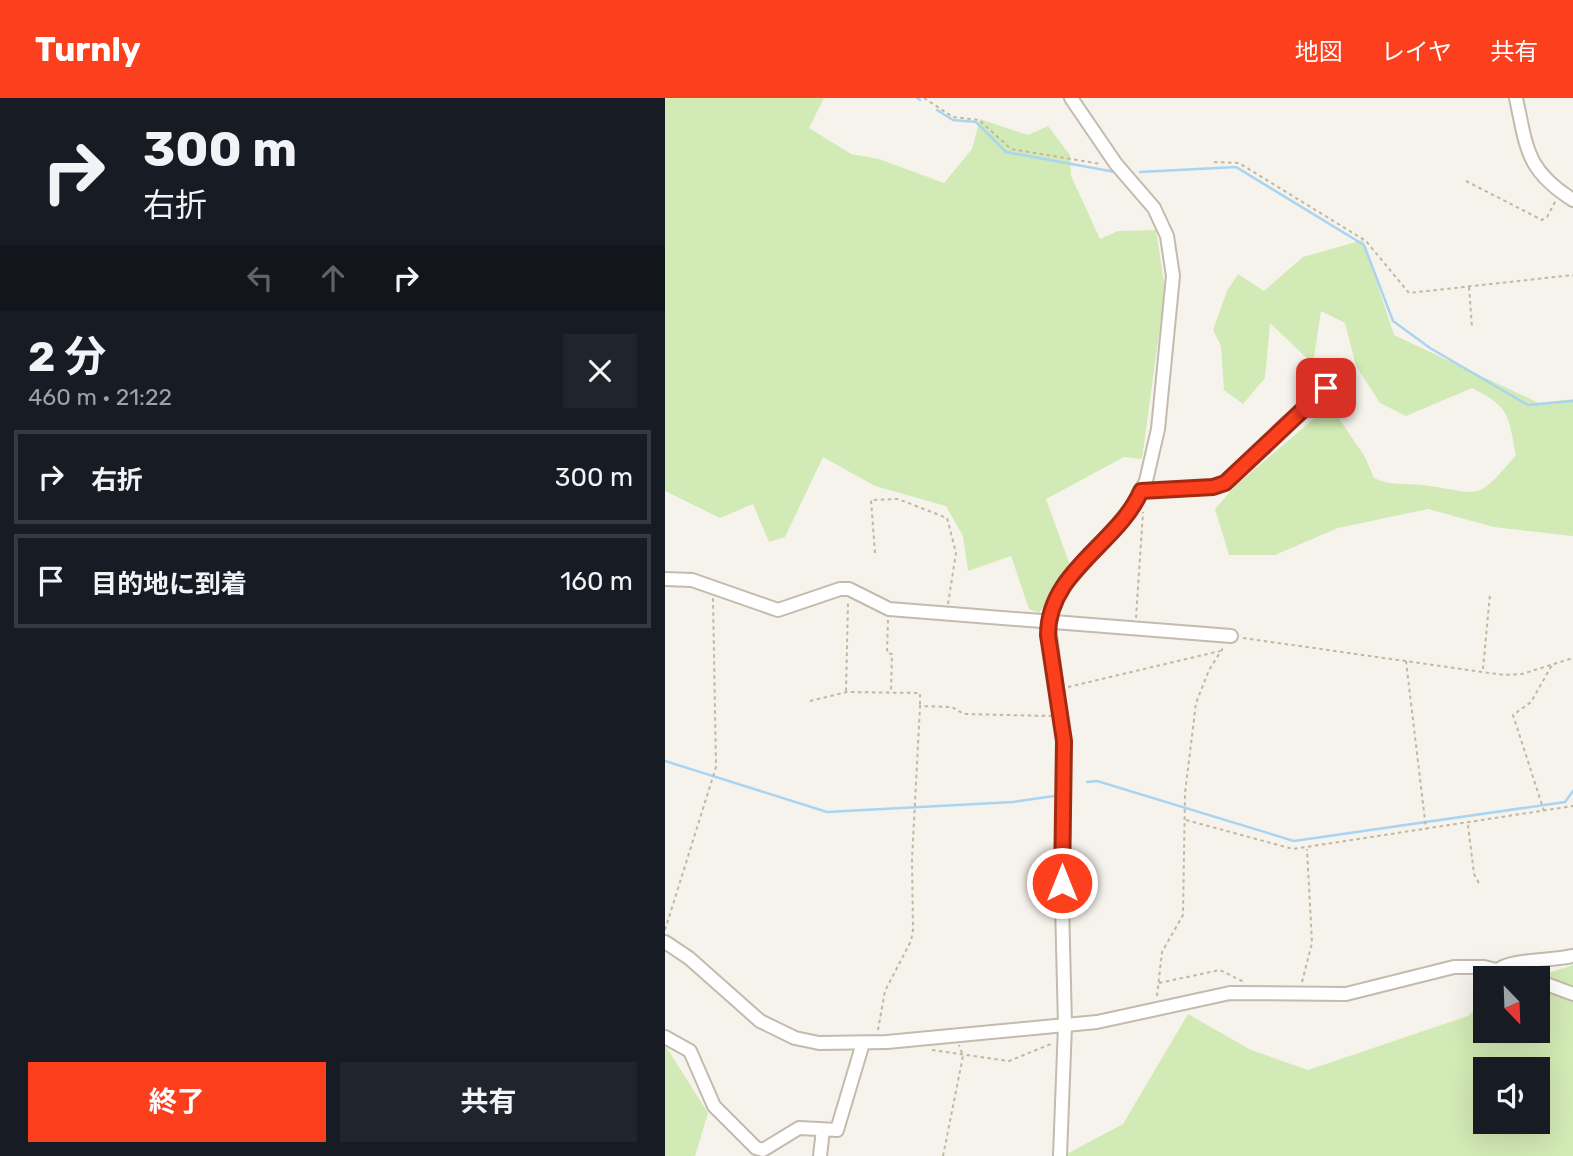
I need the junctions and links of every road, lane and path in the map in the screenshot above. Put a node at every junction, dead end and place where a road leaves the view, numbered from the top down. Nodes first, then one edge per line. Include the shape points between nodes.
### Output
1 (924, 98) edge
2 (1071, 98) edge
3 (1515, 98) edge
4 (1214, 162) dead end
5 (1116, 164) junction
6 (1466, 181) dead end
7 (1560, 192) junction
8 (1573, 200) edge
9 (1573, 275) edge
10 (1469, 286) junction
11 (1472, 327) dead end
12 (1326, 388) dead end
13 (1140, 495) junction
14 (875, 553) dead end
15 (665, 579) edge
16 (849, 589) junction
17 (713, 590) junction
18 (1490, 594) dead end
19 (889, 608) junction
20 (948, 612) junction
21 (1048, 620) junction
22 (1136, 626) junction
23 (1231, 636) junction
24 (1221, 651) junction
25 (1573, 658) edge
26 (1406, 660) junction
27 (1552, 665) junction
28 (1483, 671) junction
29 (1057, 690) junction
30 (846, 692) junction
31 (891, 693) junction
32 (810, 701) dead end
33 (920, 706) junction
34 (1062, 716) junction
35 (1573, 806) edge
36 (1544, 812) junction
37 (1185, 820) junction
38 (1468, 824) junction
39 (1426, 831) junction
40 (1307, 848) junction
41 (1480, 885) dead end
42 (665, 930) edge
43 (665, 942) edge
44 (1572, 956) edge
45 (1503, 966) edge
46 (1473, 968) edge
47 (1158, 983) junction
48 (1551, 986) edge
49 (1247, 993) junction
50 (1573, 994) edge
51 (1299, 995) junction
52 (1155, 1011) junction
53 (1065, 1025) junction
54 (957, 1035) junction
55 (665, 1037) edge
56 (877, 1042) junction
57 (863, 1043) junction
58 (1063, 1043) junction
59 (925, 1048) dead end
60 (964, 1056) junction
61 (823, 1130) junction
62 (820, 1156) edge
63 (943, 1156) edge
64 (1060, 1156) edge

1 - 5 path via 953,117 979,120 1011,149
2 - 5 street
3 - 7 street via 1530,158 1538,173
4 - 10 path via 1239,163 1366,241 1409,293
5 - 13 street via 1154,208 1167,236 1173,276 1158,429
6 - 7 path via 1542,220
7 - 8 street
9 - 10 path
10 - 11 path
12 - 13 street via 1225,483
13 - 21 street via 1060,590
13 - 22 path
14 - 20 path via 871,500 898,499 947,517 956,553
15 - 17 street via 692,580
16 - 17 street via 778,610
16 - 19 street
16 - 30 path
17 - 42 path via 716,768
18 - 28 path
19 - 20 street
19 - 31 path
20 - 21 street
21 - 22 street
21 - 29 street
22 - 23 street
23 - 24 path
23 - 26 path
24 - 29 path
24 - 37 path via 1196,703
25 - 27 path
26 - 28 path
26 - 39 path
27 - 28 path via 1522,674
27 - 36 path via 1531,702 1513,715
29 - 34 street
30 - 31 path
30 - 32 path
31 - 33 path via 920,693
33 - 34 path via 951,706 964,714
33 - 56 path via 911,942 885,991
34 - 53 street
35 - 36 path
36 - 38 path
37 - 40 path via 1293,849
37 - 47 path via 1183,915 1162,952
38 - 39 path
38 - 41 path via 1474,873
39 - 40 path
40 - 51 path via 1312,943
43 - 57 street via 760,1021 781,1032 820,1043
44 - 45 street
46 - 51 street via 1436,970 1359,992
47 - 49 path via 1220,970 1247,984
47 - 52 path
48 - 50 street
49 - 51 street
49 - 52 street
52 - 53 street
53 - 54 street
53 - 58 street
54 - 56 street
54 - 60 path
55 - 61 street via 689,1051 714,1106 756,1148 769,1149 799,1128
56 - 57 street
57 - 61 street via 837,1130
58 - 60 path via 1047,1044 1009,1061
58 - 64 street
59 - 60 path
60 - 63 path
61 - 62 street

